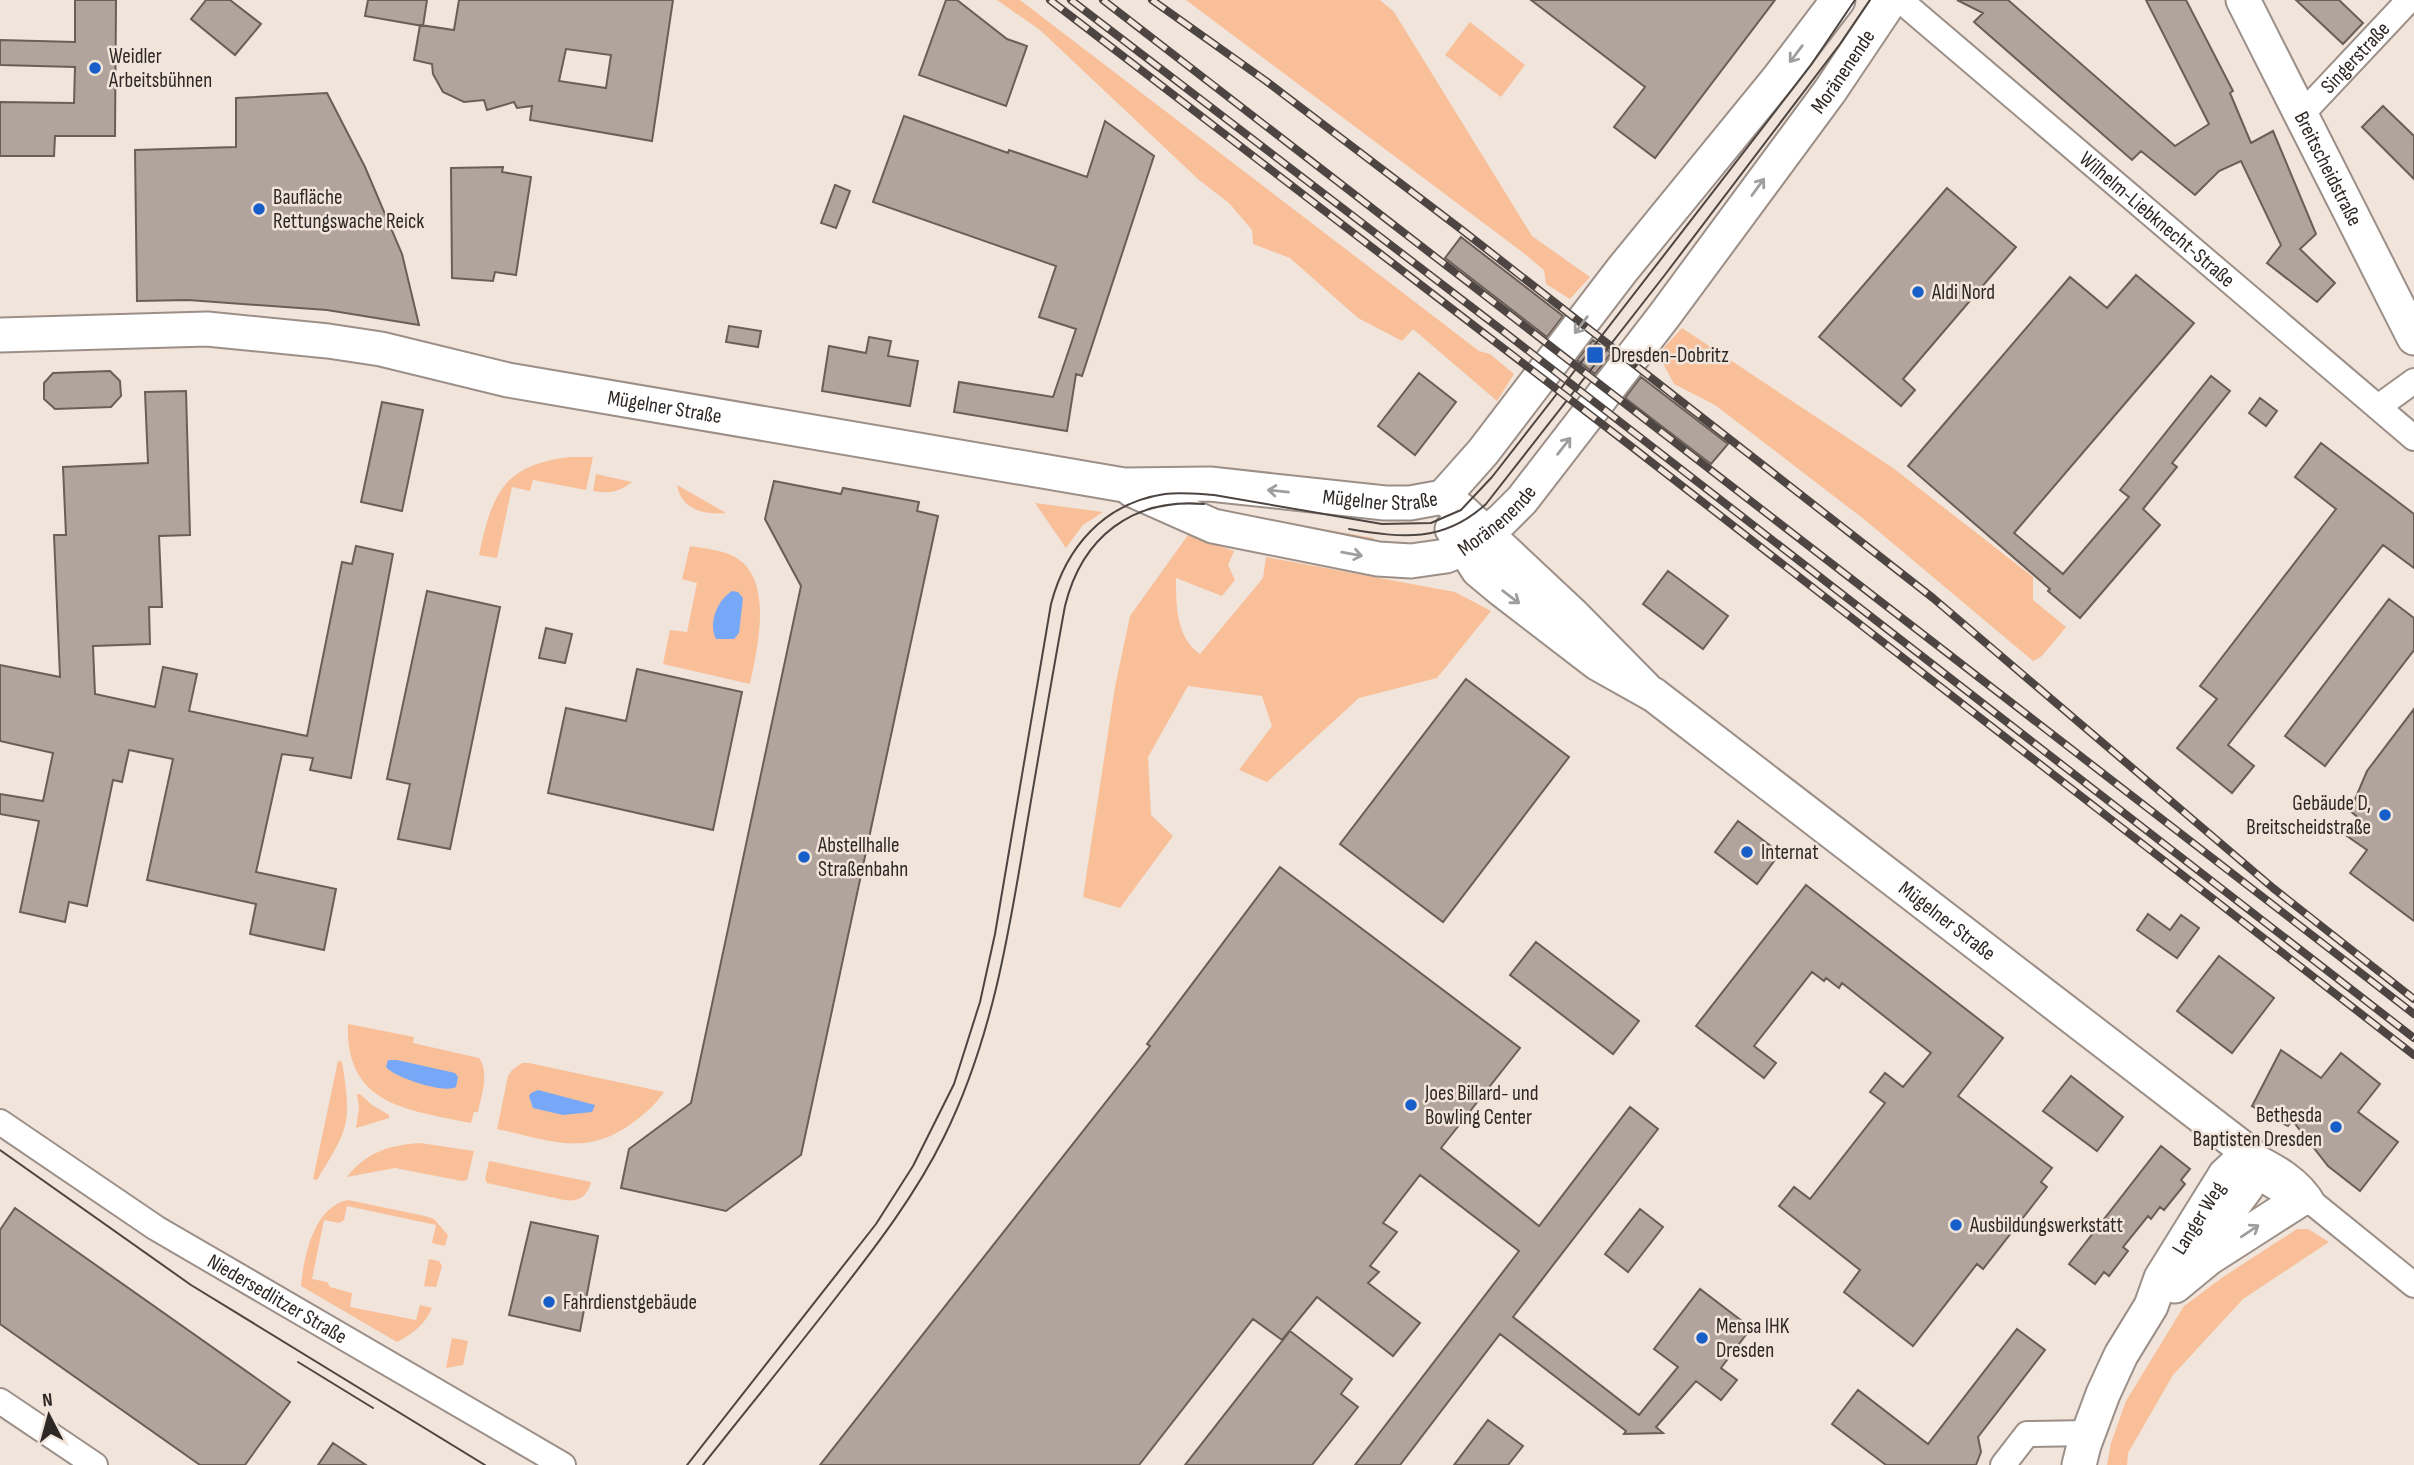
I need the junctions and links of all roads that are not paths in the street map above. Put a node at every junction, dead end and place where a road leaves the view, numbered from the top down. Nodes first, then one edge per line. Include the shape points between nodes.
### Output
1 (1838, 0) edge
2 (1891, 0) edge
3 (1900, 0) edge
4 (2243, 0) edge
5 (2409, 0) edge
6 (2301, 115) junction
7 (0, 335) edge
8 (2414, 338) edge
9 (2414, 381) edge
10 (2378, 407) junction
11 (2414, 438) edge
12 (1124, 485) junction
13 (1443, 497) junction
14 (1475, 542) junction
15 (0, 1122) edge
16 (2249, 1153) junction
17 (2306, 1203) junction
18 (2414, 1285) edge
19 (2163, 1296) junction
20 (0, 1401) edge
21 (2089, 1433) junction
22 (95, 1465) edge
23 (563, 1465) edge
24 (2003, 1465) edge
25 (2079, 1465) edge

1 -> 13 main road, Moränenende
14 -> 2 main road, Moränenende via 1522,500 1664,316 1830,91
3 - 10 street, Wilhelm-Liebknecht-Straße
4 - 6 main road, Breitscheidstraße
5 - 6 street, Singerstraße
6 - 8 main road, Breitscheidstraße
7 - 12 main road, Mügelner Straße via 207,329 327,341 521,382
9 - 10 street
10 - 11 street, Wilhelm-Liebknecht-Straße
13 -> 12 main road, Mügelner Straße via 1385,503 1209,484
12 -> 14 main road, Mügelner Straße via 1213,526 1378,559 1446,556
13 - 14 main road, Moränenende via 1446,518
14 - 16 main road, Mügelner Straße via 1478,570 1502,590 1597,663 1645,688
15 - 23 street, Niedersedlitzer Straße via 156,1228
16 - 17 street via 2263,1180
16 - 19 main road, Langer Weg via 2247,1187
17 - 18 street
19 -> 17 main road via 2209,1258
19 - 21 main road, Langer Weg via 2121,1355
20 - 22 street
21 - 24 street via 2027,1434
21 - 25 main road, Langer Weg

